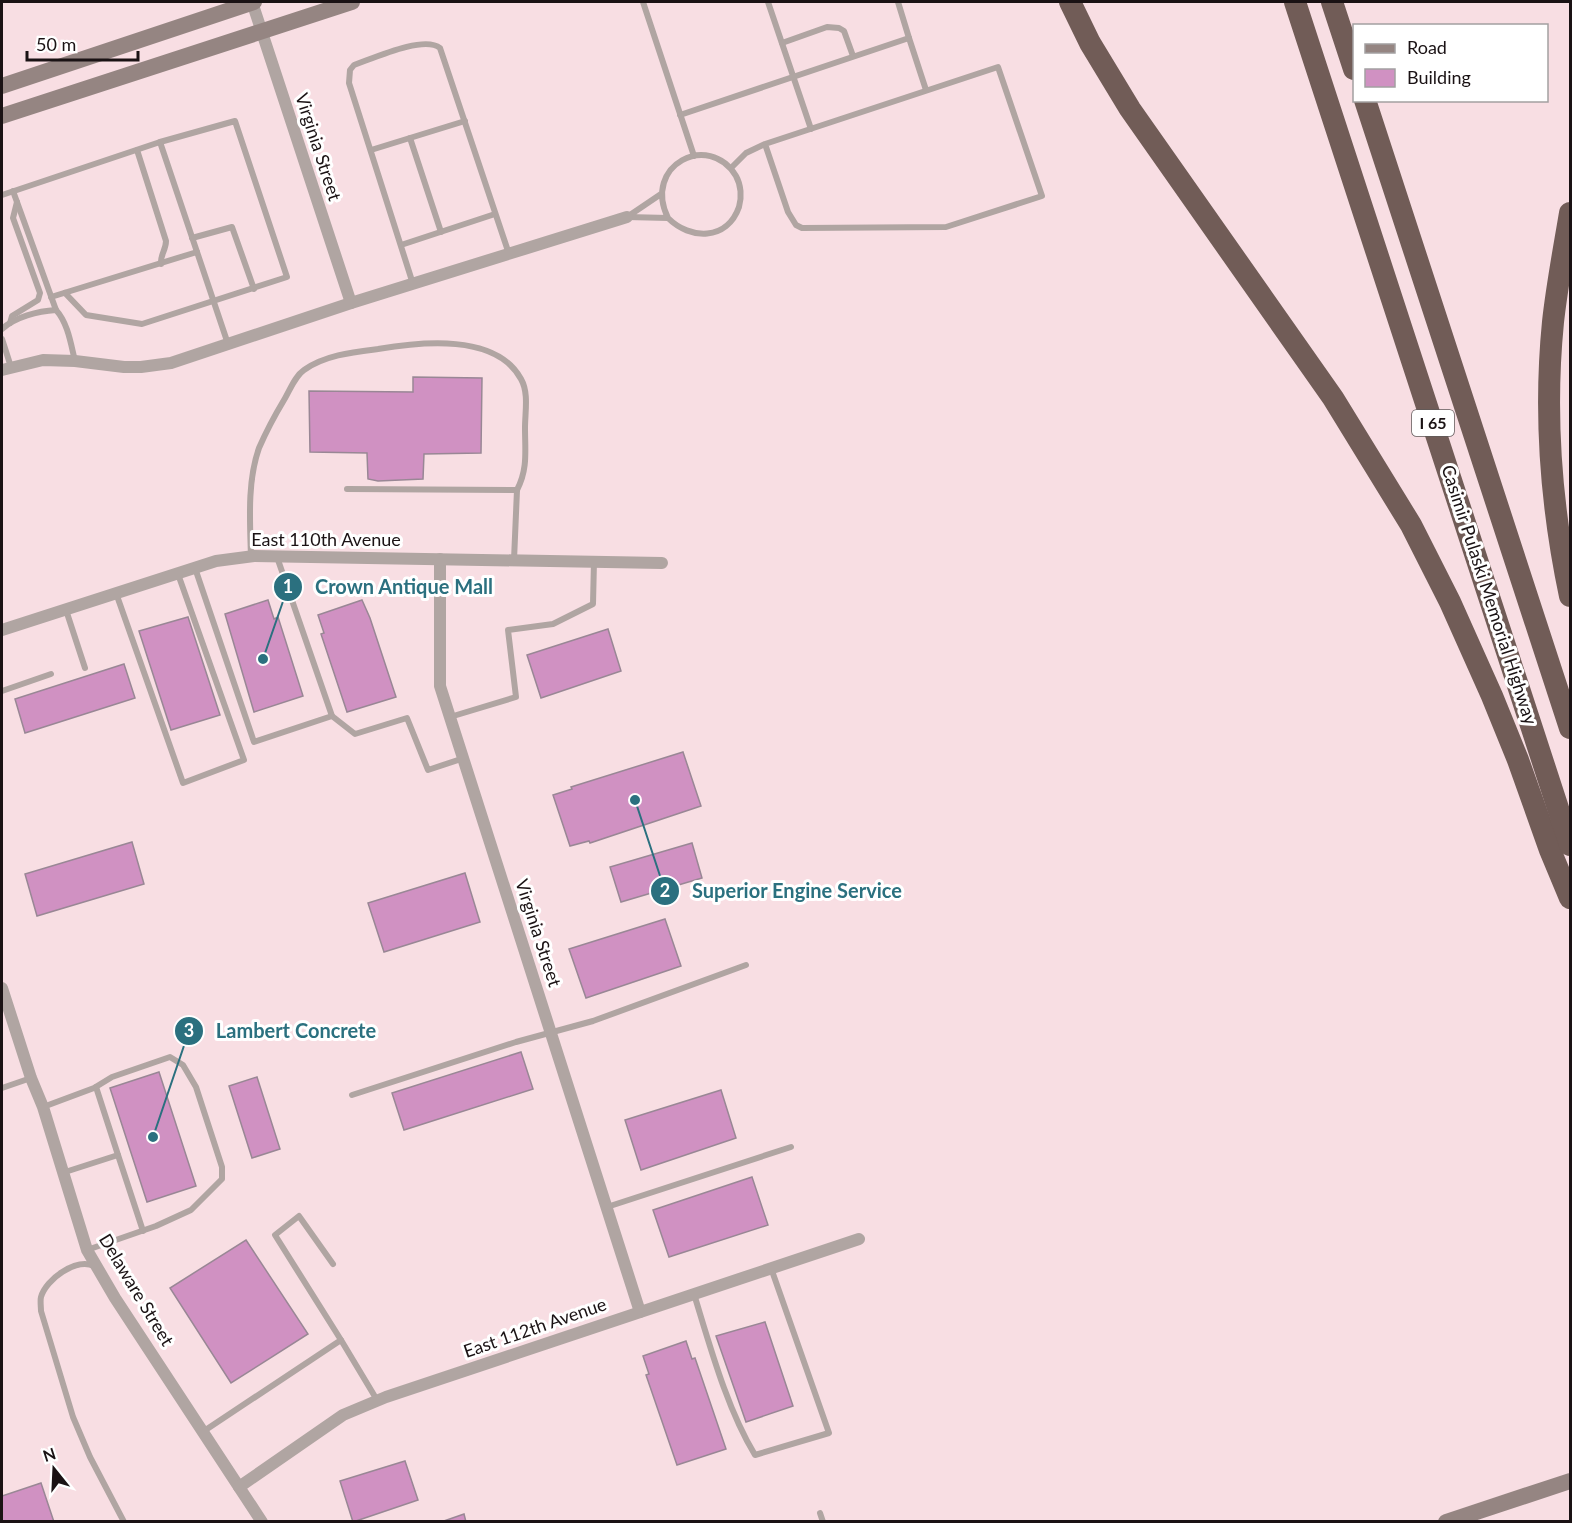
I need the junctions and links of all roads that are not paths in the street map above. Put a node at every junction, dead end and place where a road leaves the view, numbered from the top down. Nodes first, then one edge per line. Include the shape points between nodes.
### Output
1 (253, 2) edge
2 (352, 2) edge
3 (643, 2) edge
4 (768, 2) edge
5 (898, 2) edge
6 (1070, 2) edge
7 (1295, 2) edge
8 (1332, 2) edge
9 (261, 31) junction
10 (909, 38) junction
11 (782, 43) junction
12 (853, 56) junction
13 (1353, 66) edge
14 (793, 77) junction
15 (2, 86) edge
16 (926, 90) junction
17 (1366, 102) edge
18 (680, 115) junction
19 (2, 116) edge
20 (465, 121) junction
21 (811, 129) junction
22 (410, 138) junction
23 (160, 142) junction
24 (765, 144) junction
25 (137, 150) junction
26 (371, 150) junction
27 (694, 156) junction
28 (731, 168) junction
29 (13, 191) junction
30 (661, 194) junction
31 (2, 195) edge
32 (17, 202) junction
33 (1570, 213) edge
34 (495, 214) junction
35 (627, 217) junction
36 (668, 218) junction
37 (441, 232) junction
38 (192, 238) junction
39 (401, 245) junction
40 (197, 252) junction
41 (508, 254) junction
42 (160, 264) junction
43 (413, 284) junction
44 (254, 289) junction
45 (65, 293) junction
46 (51, 297) junction
47 (214, 302) junction
48 (351, 303) junction
49 (56, 310) junction
50 (10, 323) junction
51 (2, 329) edge
52 (2, 339) edge
53 (228, 344) junction
54 (75, 361) junction
55 (6, 369) edge
56 (347, 489) dead end
57 (517, 490) junction
58 (251, 557) junction
59 (277, 557) junction
60 (440, 559) junction
61 (514, 560) junction
62 (594, 561) junction
63 (662, 563) dead end
64 (195, 568) junction
65 (178, 573) junction
66 (116, 593) junction
67 (1570, 596) edge
68 (66, 610) junction
69 (2, 630) edge
70 (85, 669) dead end
71 (51, 674) dead end
72 (233, 681) junction
73 (218, 685) junction
74 (2, 691) edge
75 (332, 716) junction
76 (450, 717) junction
77 (1570, 728) edge
78 (464, 758) junction
79 (1570, 845) edge
80 (1570, 898) edge
81 (747, 965) dead end
82 (2, 988) edge
83 (551, 1032) junction
84 (31, 1078) junction
85 (96, 1087) junction
86 (2, 1088) edge
87 (352, 1095) dead end
88 (43, 1107) junction
89 (791, 1147) dead end
90 (118, 1155) junction
91 (62, 1173) junction
92 (607, 1207) junction
93 (143, 1231) junction
94 (859, 1239) dead end
95 (87, 1250) junction
96 (333, 1264) dead end
97 (97, 1268) junction
98 (771, 1268) junction
99 (694, 1294) junction
100 (640, 1312) junction
101 (341, 1340) junction
102 (377, 1400) junction
103 (204, 1431) junction
104 (1570, 1481) edge
105 (239, 1487) junction
106 (820, 1513) dead end
107 (124, 1521) edge
108 (262, 1521) edge
109 (823, 1521) edge
110 (1446, 1521) edge

1 - 9 street, Virginia Street
1 - 15 main road
2 - 9 main road
3 - 18 lane
4 - 11 lane
5 - 10 lane
6 - 80 highway via 1090,44 1130,109 1333,398 1411,525 1492,696
7 - 79 highway, Casimir Pulaski Memorial Highway / I 65
8 - 13 highway
9 - 19 main road
9 - 48 street, Virginia Street
10 - 12 lane
10 - 16 lane
11 - 12 lane via 834,27 843,32
11 - 14 lane
12 - 14 lane
14 - 18 lane
14 - 21 lane
16 - 21 lane
16 - 24 lane via 998,67 1042,196 946,227 802,228 788,212
17 - 77 highway, Casimir Pulaski Memorial Highway / I 65
18 - 27 lane
20 - 22 lane
20 - 26 lane via 440,48 435,44 418,44 354,65 350,70 349,83
20 - 34 lane
21 - 24 lane
22 - 26 lane
22 - 37 lane
23 - 25 lane
23 - 38 lane
23 - 44 lane via 236,121 287,277
24 - 28 lane via 746,153
25 - 29 lane
25 - 42 lane via 166,241
26 - 39 lane
27 - 28 lane via 714,157
27 - 30 lane via 671,169
28 - 36 lane via 741,192 734,217 725,226 707,233 689,233
29 - 31 lane
29 - 32 lane
30 - 35 lane
30 - 36 lane
32 - 46 lane
32 - 50 lane via 14,218 40,293 38,300 12,316
33 - 67 highway via 1555,305 1549,402 1556,514
34 - 37 lane
34 - 41 lane
35 - 36 lane
35 - 41 street
37 - 39 lane
38 - 40 lane
38 - 44 lane via 232,226
39 - 43 lane
40 - 42 lane
40 - 47 lane
41 - 43 street
42 - 45 lane
43 - 48 street
44 - 47 lane
45 - 46 lane
45 - 47 lane via 86,315 142,324
46 - 49 lane
47 - 53 lane
48 - 53 street
49 - 50 lane
49 - 54 lane
50 - 51 lane
52 - 55 lane
53 - 54 street via 157,365 124,367
54 - 55 street via 43,360
56 - 57 lane
57 - 58 lane via 525,476 526,393 521,379 504,360 461,344 422,342 341,354 303,370 259,450 250,513
57 - 61 lane
58 - 59 street, East 110th Avenue
58 - 64 street, East 110th Avenue
59 - 60 street, East 110th Avenue
59 - 75 lane
60 - 61 street, East 110th Avenue
60 - 76 street, Virginia Street via 440,686
61 - 62 street, East 110th Avenue
62 - 63 street, East 110th Avenue
62 - 76 lane via 593,604 553,624 508,630 516,697
64 - 65 street, East 110th Avenue
64 - 72 lane
65 - 66 street, East 110th Avenue
65 - 73 lane
66 - 68 street, East 110th Avenue
66 - 73 lane via 183,783 244,760
68 - 69 street, East 110th Avenue
68 - 70 lane
71 - 74 lane
72 - 73 lane
72 - 75 lane via 254,742
75 - 78 lane via 355,734 407,718 428,770
76 - 78 street, Virginia Street
78 - 83 street, Virginia Street
81 - 83 lane via 593,1021
82 - 84 street, Delaware Street
83 - 87 lane
83 - 92 street, Virginia Street
84 - 86 lane
84 - 88 street, Delaware Street
85 - 88 lane
85 - 90 lane
85 - 93 lane via 111,1077 170,1057 183,1065 195,1087 219,1155 222,1179 191,1210
88 - 91 street, Delaware Street
89 - 92 lane
90 - 91 lane
90 - 93 lane
91 - 95 street, Delaware Street
92 - 100 street, Virginia Street
93 - 95 lane
94 - 98 street, East 112th Avenue
95 - 97 street, Delaware Street
96 - 101 lane via 299,1216 275,1235
97 - 103 street, Delaware Street
97 - 107 lane via 76,1265 55,1277 41,1297 41,1311 73,1417
98 - 99 street, East 112th Avenue
98 - 99 lane via 829,1433 754,1455 714,1358
99 - 100 street, East 112th Avenue
100 - 102 street, East 112th Avenue
101 - 102 lane
101 - 103 lane
102 - 105 street, East 112th Avenue via 343,1415
103 - 105 street, Delaware Street
104 - 110 main road
105 - 108 street, Delaware Street
106 - 109 lane

